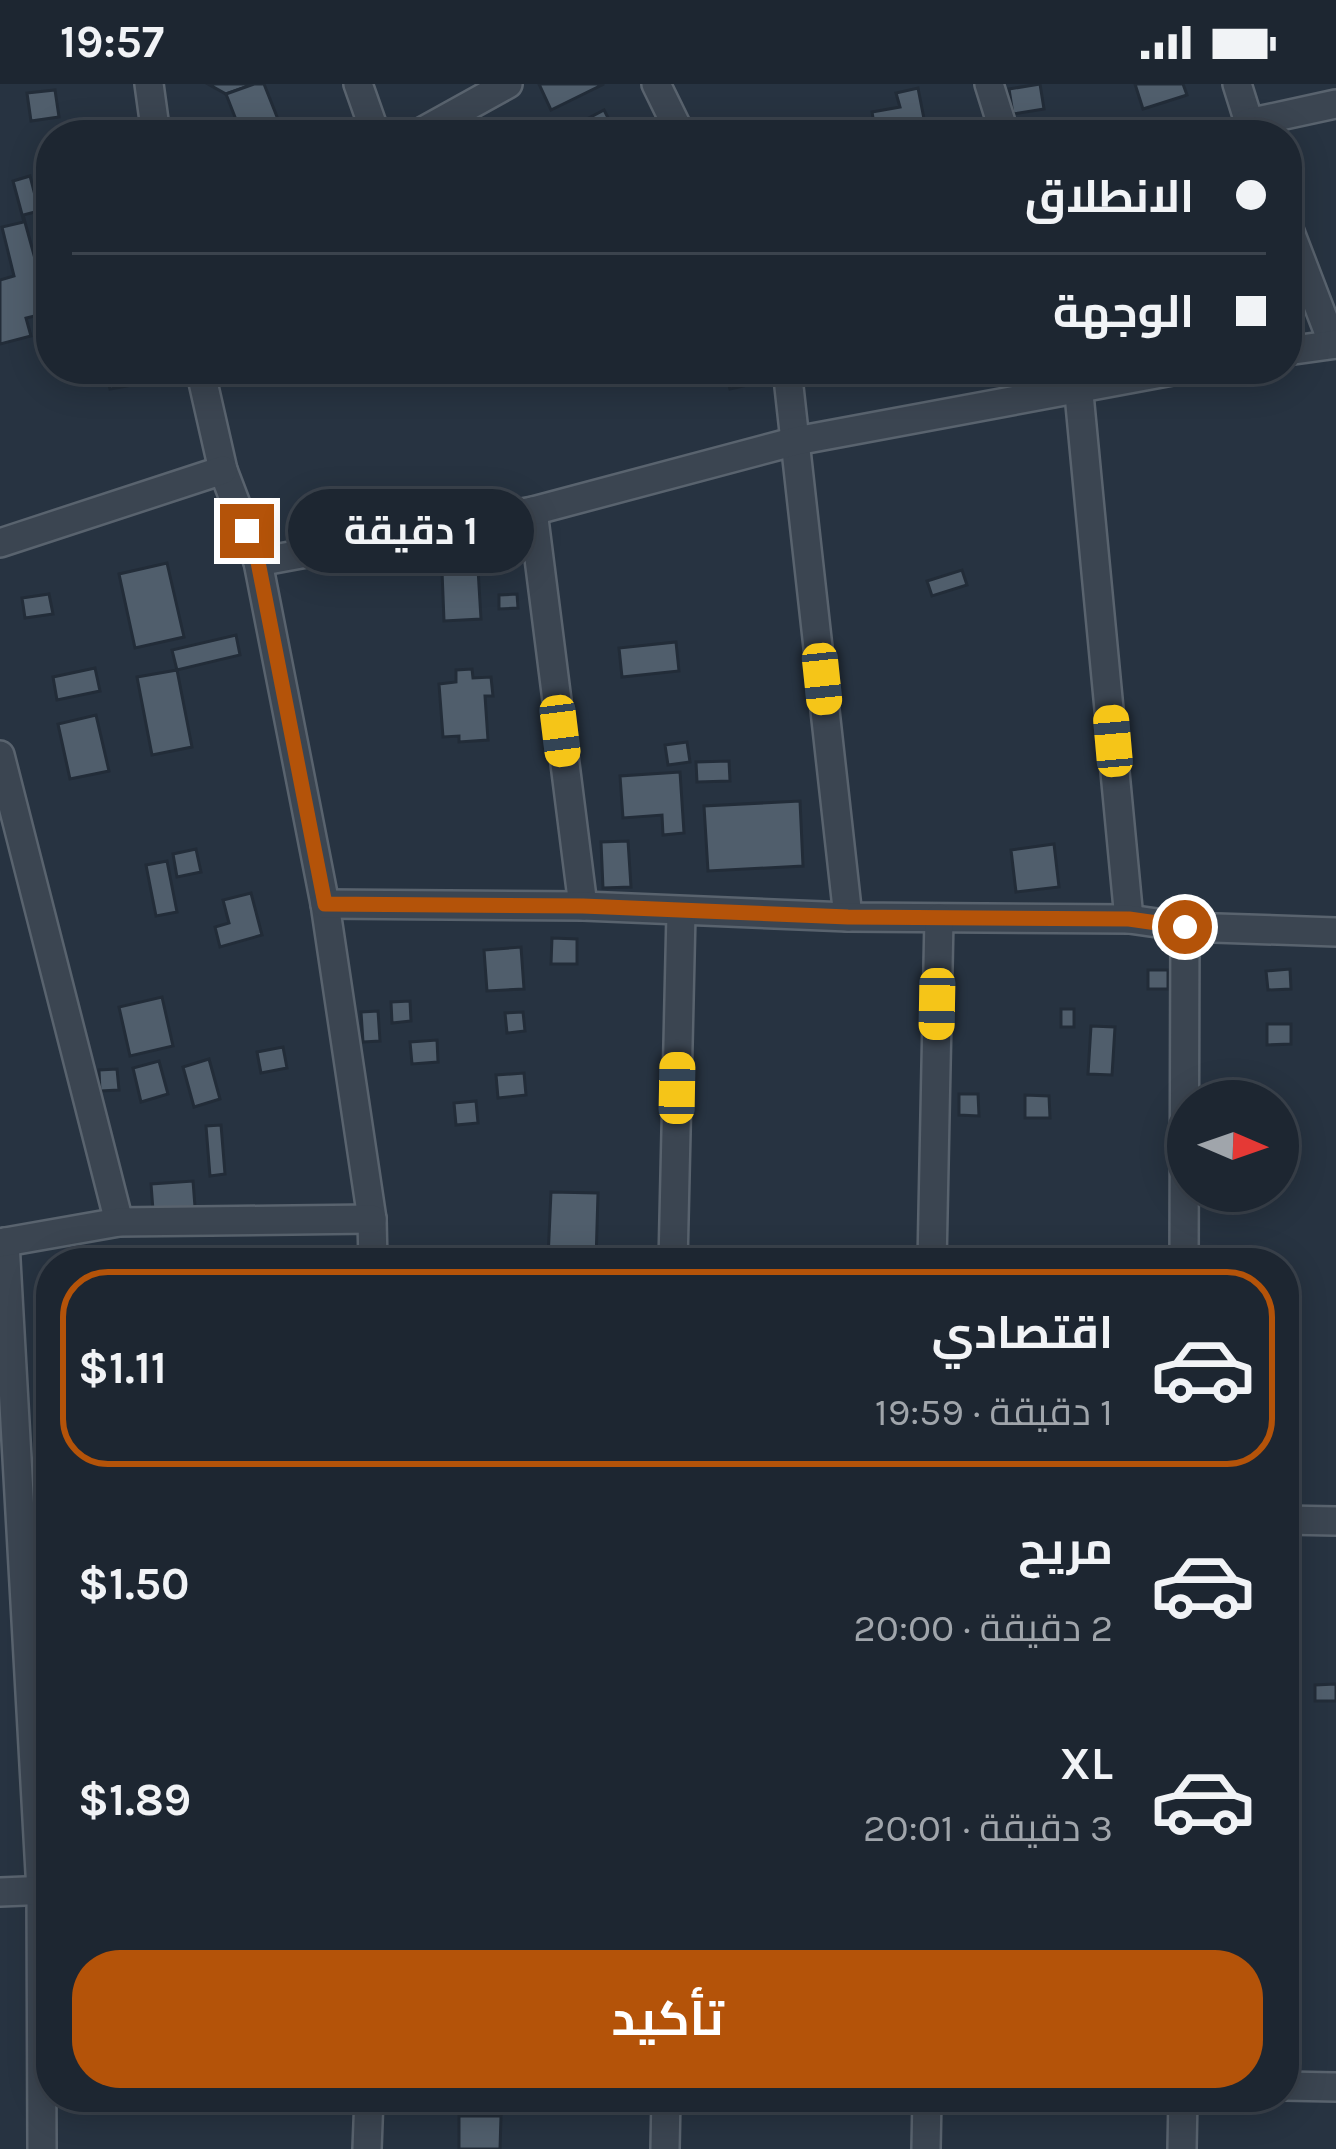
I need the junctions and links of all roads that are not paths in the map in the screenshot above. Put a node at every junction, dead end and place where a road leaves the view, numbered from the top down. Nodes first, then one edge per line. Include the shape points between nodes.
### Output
1 (149, 84) edge
2 (358, 84) edge
3 (508, 84) edge
4 (656, 84) edge
5 (989, 84) edge
6 (1237, 84) edge
7 (1336, 104) edge
8 (154, 120) edge
9 (371, 120) edge
10 (443, 120) edge
11 (674, 120) edge
12 (1000, 120) edge
13 (1248, 120) edge
14 (1282, 120) edge
15 (1302, 262) edge
16 (1334, 344) edge
17 (1302, 349) edge
18 (203, 384) edge
19 (789, 384) edge
20 (1051, 384) edge
21 (1079, 384) edge
22 (796, 441) junction
23 (223, 470) junction
24 (533, 511) junction
25 (0, 543) edge
26 (258, 562) junction
27 (0, 755) edge
28 (325, 904) junction
29 (583, 906) junction
30 (681, 913) junction
31 (848, 917) junction
32 (939, 918) junction
33 (1129, 919) junction
34 (1185, 927) junction
35 (1336, 932) edge
36 (372, 1220) junction
37 (119, 1222) junction
38 (3, 1243) edge
39 (373, 1248) edge
40 (673, 1248) edge
41 (932, 1248) edge
42 (1184, 1248) edge
43 (1299, 1520) edge
44 (1336, 1521) edge
45 (36, 1740) edge
46 (36, 1890) edge
47 (0, 1892) edge
48 (1299, 2086) edge
49 (1336, 2087) edge
50 (43, 2112) edge
51 (369, 2112) edge
52 (665, 2112) edge
53 (927, 2112) edge
54 (1183, 2112) edge
55 (42, 2149) edge
56 (368, 2149) edge
57 (664, 2149) edge
58 (926, 2149) edge
59 (1182, 2149) edge

1 - 8 street
2 - 9 street
3 - 10 street
4 - 11 street
5 - 12 street
6 - 13 street
7 - 14 street
15 - 16 street
16 - 17 street
18 - 23 street
19 - 22 street
20 - 22 street
21 - 33 street
22 - 24 street
22 - 31 street
23 - 25 street
23 - 26 street
24 - 26 street
24 - 29 street
26 - 28 street
27 - 37 street
28 - 29 street
28 - 36 street
29 - 30 street
30 - 31 street
30 - 40 street
31 - 32 street
32 - 33 street
32 - 41 street
33 - 34 street
34 - 35 street
34 - 42 street
36 - 37 street
36 - 39 street
37 - 38 street
38 - 45 street
43 - 44 street
46 - 47 street
48 - 49 street
50 - 55 street
51 - 56 street
52 - 57 street
53 - 58 street
54 - 59 street

